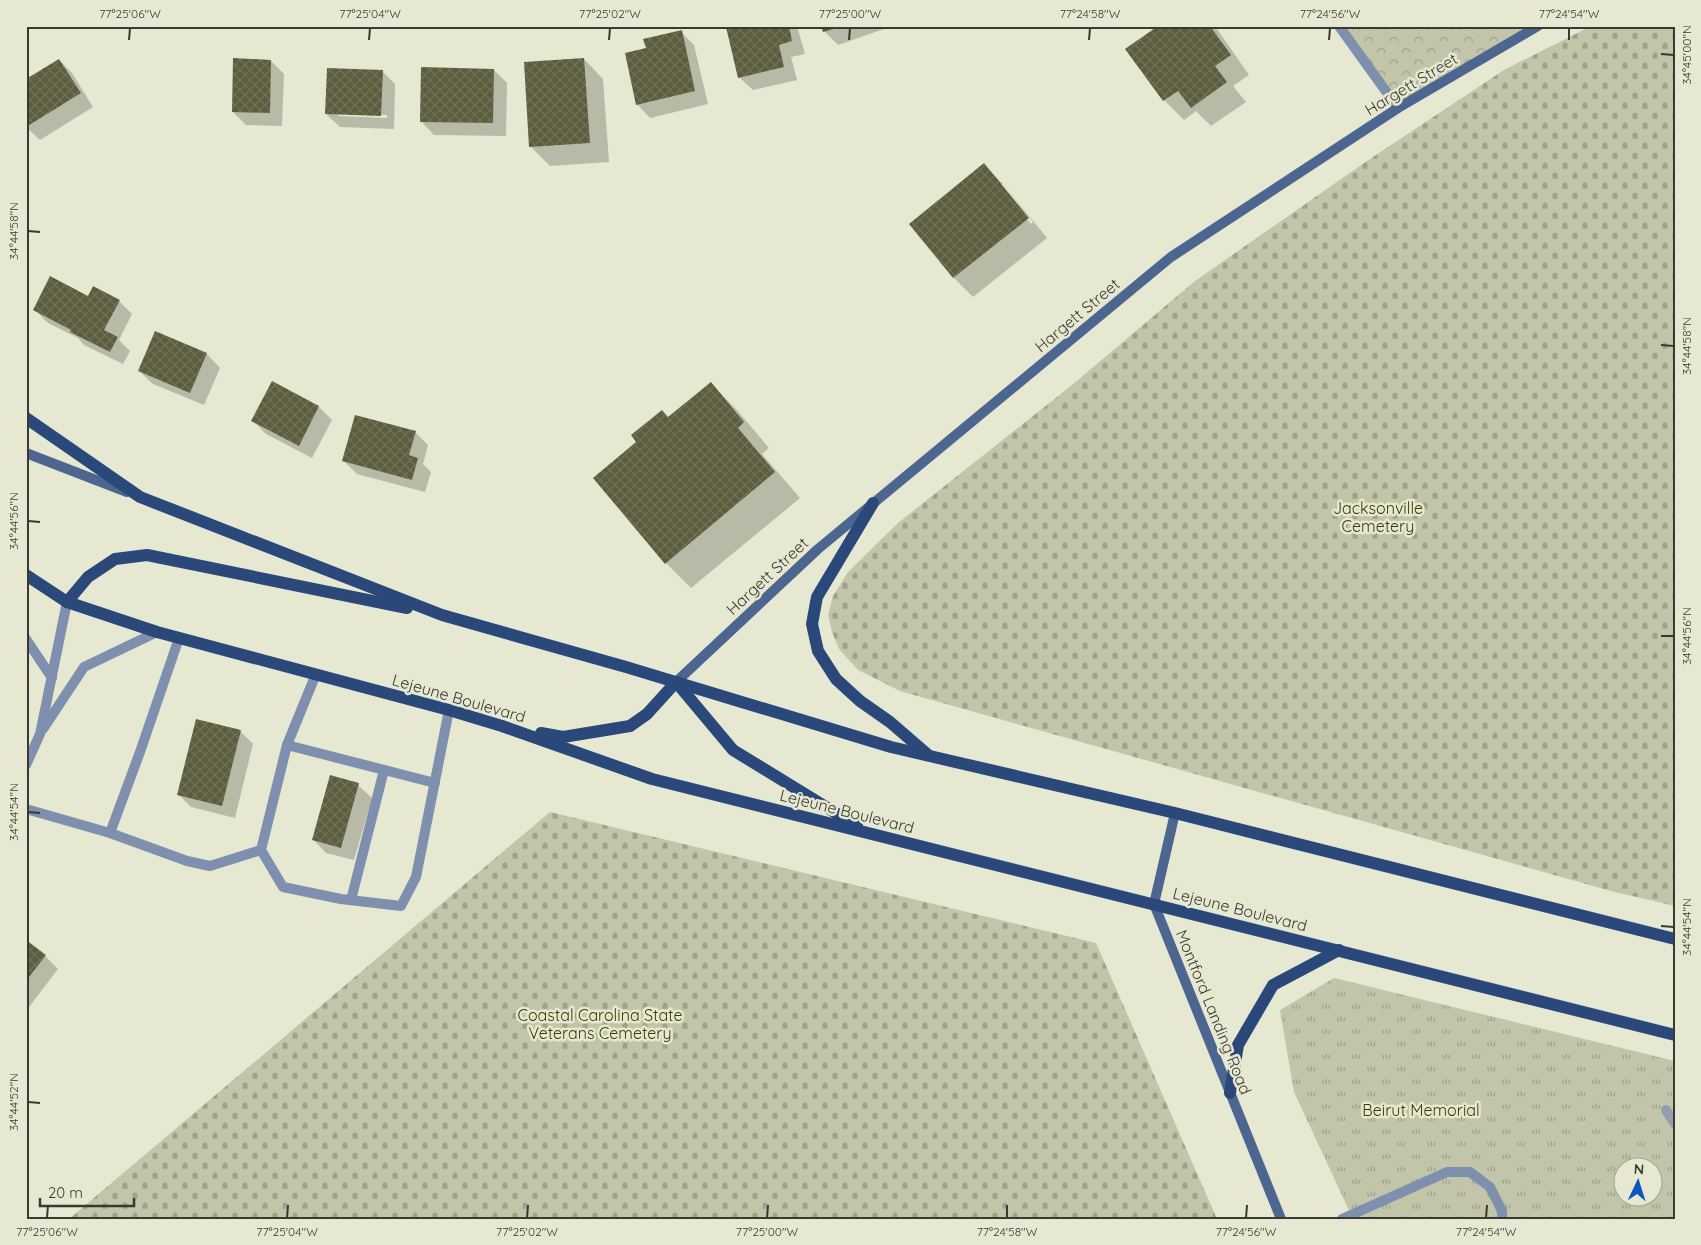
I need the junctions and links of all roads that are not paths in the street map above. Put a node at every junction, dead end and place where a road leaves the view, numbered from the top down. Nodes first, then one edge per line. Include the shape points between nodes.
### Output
1 (1340, 26) edge
2 (1538, 26) edge
3 (1398, 108) junction
4 (26, 418) edge
5 (26, 453) edge
6 (140, 497) junction
7 (873, 503) junction
8 (26, 575) edge
9 (68, 602) junction
10 (442, 614) junction
11 (157, 632) junction
12 (179, 638) junction
13 (26, 639) edge
14 (316, 674) junction
15 (52, 678) junction
16 (676, 682) junction
17 (449, 710) junction
18 (502, 726) junction
19 (40, 734) junction
20 (287, 746) junction
21 (929, 756) junction
22 (26, 765) edge
23 (384, 770) junction
24 (435, 783) junction
25 (26, 809) edge
26 (1175, 813) junction
27 (868, 833) junction
28 (110, 834) junction
29 (261, 850) junction
30 (351, 900) junction
31 (1154, 904) junction
32 (1675, 939) edge
33 (1339, 950) junction
34 (1675, 1035) edge
35 (1230, 1093) junction
36 (1281, 1219) edge
37 (1342, 1219) edge
38 (1502, 1219) edge

1 - 3 street
2 - 3 main road, Hargett Street
3 - 7 main road, Hargett Street via 1171,256
4 - 6 main road
5 - 6 main road
6 - 10 main road
7 - 16 main road, Hargett Street via 818,549
7 - 21 main road via 817,597 812,624 818,651 836,679
8 - 9 main road, Lejeune Boulevard
9 - 10 main road via 88,577 114,559 147,555
9 - 11 main road, Lejeune Boulevard
9 - 15 street
10 - 16 main road
11 - 12 main road, Lejeune Boulevard
11 - 19 street via 84,668
12 - 14 main road, Lejeune Boulevard
12 - 28 street
13 - 15 street
14 - 17 main road, Lejeune Boulevard
14 - 20 street
15 - 19 street
16 - 18 main road via 647,714 630,726 563,737
16 - 21 main road via 891,748
16 - 27 main road via 733,750
17 - 18 main road, Lejeune Boulevard
17 - 24 street
18 - 27 main road, Lejeune Boulevard via 652,779
19 - 22 street
20 - 23 street
20 - 29 street
21 - 26 main road
23 - 24 street
23 - 30 street
24 - 30 street via 416,878 401,906
25 - 28 street
26 - 31 main road
26 - 32 main road
27 - 31 main road, Lejeune Boulevard
28 - 29 street via 188,862 210,866
29 - 30 street via 283,887
31 - 33 main road, Lejeune Boulevard
31 - 35 main road, Montford Landing Road
33 - 34 main road, Lejeune Boulevard
33 - 35 main road via 1273,985 1238,1045
35 - 36 main road, Montford Landing Road
37 - 38 street via 1448,1172 1470,1172 1490,1187 1502,1211

